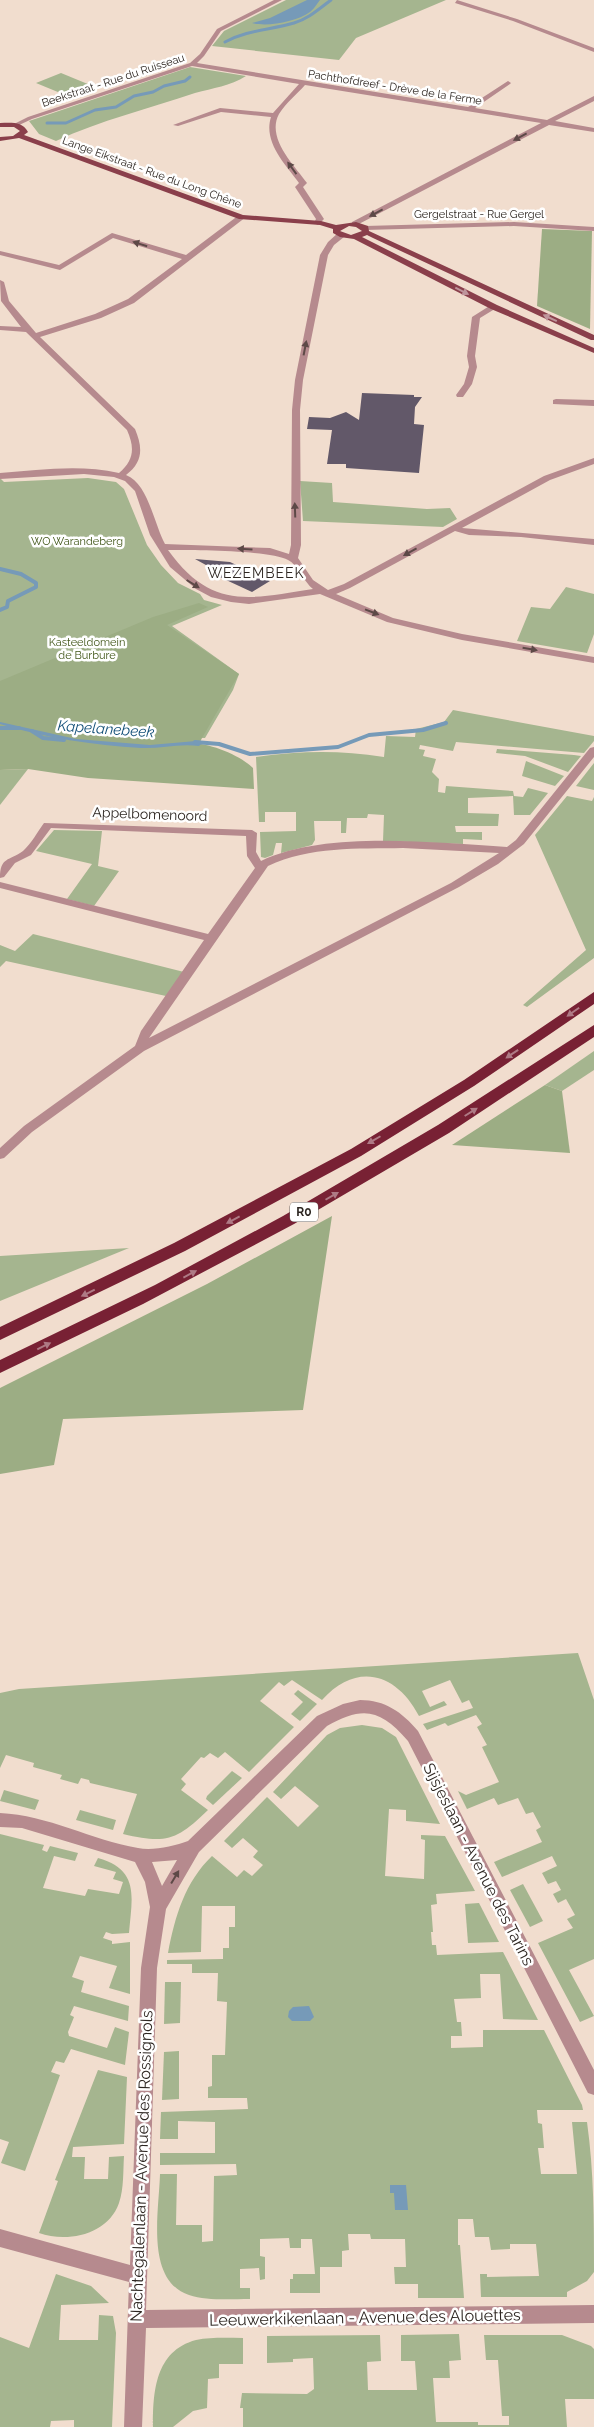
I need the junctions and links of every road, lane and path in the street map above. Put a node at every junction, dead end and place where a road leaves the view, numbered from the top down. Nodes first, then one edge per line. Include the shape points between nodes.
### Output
1 (279, 0) edge
2 (457, 2) dead end
3 (594, 50) edge
4 (192, 64) junction
5 (303, 83) junction
6 (508, 83) dead end
7 (594, 98) edge
8 (470, 109) junction
9 (275, 115) junction
10 (547, 122) junction
11 (17, 124) junction
12 (0, 125) edge
13 (176, 125) dead end
14 (594, 130) edge
15 (19, 136) junction
16 (0, 139) edge
17 (242, 217) junction
18 (318, 223) junction
19 (355, 224) junction
20 (594, 228) edge
21 (366, 230) junction
22 (339, 232) junction
23 (356, 237) junction
24 (0, 253) edge
25 (187, 258) junction
26 (0, 282) edge
27 (494, 307) junction
28 (0, 328) edge
29 (31, 333) junction
30 (594, 338) edge
31 (594, 351) edge
32 (460, 396) dead end
33 (556, 402) dead end
34 (594, 403) edge
35 (594, 461) edge
36 (0, 476) edge
37 (120, 476) junction
38 (453, 528) junction
39 (594, 542) edge
40 (162, 547) junction
41 (293, 558) junction
42 (324, 592) junction
43 (594, 660) edge
44 (594, 750) edge
45 (253, 822) dead end
46 (252, 833) junction
47 (510, 850) junction
48 (262, 867) junction
49 (0, 875) edge
50 (0, 885) edge
51 (212, 938) junction
52 (594, 997) edge
53 (594, 1030) edge
54 (140, 1048) junction
55 (0, 1155) edge
56 (0, 1334) edge
57 (0, 1367) edge
58 (322, 1721) joint
59 (0, 1820) edge
60 (193, 1847) junction
61 (140, 1856) junction
62 (158, 1906) junction
63 (594, 2087) edge
64 (0, 2238) edge
65 (138, 2276) junction
66 (594, 2314) edge
67 (136, 2319) junction
68 (133, 2427) edge

1 - 4 street, Beekstraat - Rue du Ruisseau via 219,30
2 - 3 street
4 - 5 street, Pachthofdreef - Drève de la Ferme
4 - 11 street, Beekstraat - Rue du Ruisseau
5 - 8 street, Pachthofdreef - Drève de la Ferme
5 - 9 street
6 - 8 street
7 - 10 street
8 - 10 street, Pachthofdreef - Drève de la Ferme
9 - 13 street via 220,110
18 -> 9 street via 320,219 299,187 303,183 282,154 272,132
10 - 14 street, Pachthofdreef - Drève de la Ferme
10 -> 19 street
11 - 12 main road
11 - 15 main road via 24,130
15 - 16 main road, Lange Eikstraat - Rue du Long Chêne
15 - 17 main road, Lange Eikstraat - Rue du Long Chêne
17 - 18 main road, Lange Eikstraat - Rue du Long Chêne
17 - 25 street
18 - 22 main road, Lange Eikstraat - Rue du Long Chêne
19 - 21 main road
19 - 22 main road
20 - 21 street, Gergelstraat - Rue Gergel via 514,224
21 - 23 main road
30 -> 21 main road
22 - 23 main road, Lange Eikstraat - Rue du Long Chêne
41 -> 22 street via 296,545 299,380 324,255
23 -> 27 main road
25 -> 24 street via 112,236 60,268
25 - 29 street via 122,306 98,316
26 - 29 street via 5,301
27 - 31 main road
27 - 32 street via 476,318 473,367
28 - 29 street
29 - 37 street via 131,429 136,440 137,458 133,467
33 - 34 street
35 - 38 street via 550,477
36 - 37 street via 108,472
37 - 40 street via 136,484 150,526
38 - 39 street
38 -> 42 street via 347,586
41 -> 40 street via 247,549
40 -> 42 street via 183,578 217,596 250,601
41 - 42 street via 310,582
42 -> 43 street via 390,620 425,629
44 - 47 street via 531,829
45 - 46 street
46 - 48 street via 250,854 253,861
46 - 49 street, Appelbomenoord via 48,825 27,853 11,861
47 - 48 street via 403,845 323,847 284,855
47 - 54 street via 455,885
48 - 51 street
50 - 51 street
51 - 54 street via 145,1034
52 -> 56 highway, R0 via 469,1083 321,1171 167,1254
57 -> 53 highway, R0 via 298,1216 420,1144
54 - 55 street via 28,1129
58 - 60 street, Nachtegalenlaan - Avenue des Rossignols
58 - 63 street, Sijsjeslaan - Avenue des Tarins via 346,1708 374,1706 395,1717 413,1736
59 - 61 street via 22,1821
60 - 61 street, Nachtegalenlaan - Avenue des Rossignols via 175,1854
62 -> 60 street, Nachtegalenlaan - Avenue des Rossignols
61 - 62 street, Nachtegalenlaan - Avenue des Rossignols via 153,1882
62 - 65 street, Nachtegalenlaan - Avenue des Rossignols via 149,1968
64 - 65 street
65 - 67 street, Nachtegalenlaan - Avenue des Rossignols
66 - 67 street, Leeuwerkikenlaan - Avenue des Alouettes
67 - 68 street, Nachtegalenlaan - Avenue des Rossignols

